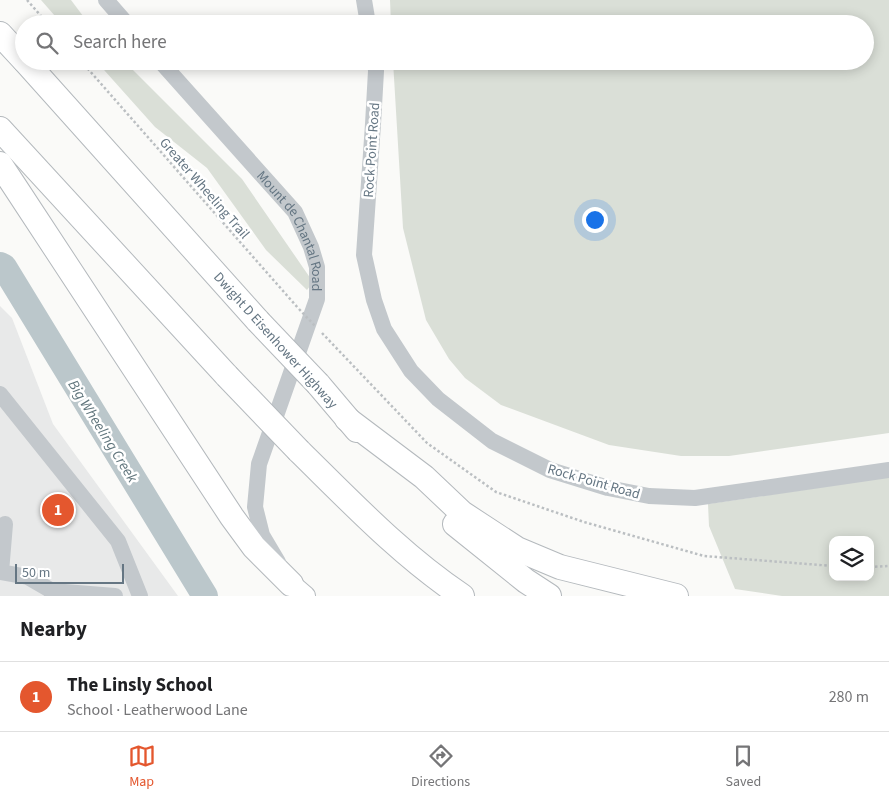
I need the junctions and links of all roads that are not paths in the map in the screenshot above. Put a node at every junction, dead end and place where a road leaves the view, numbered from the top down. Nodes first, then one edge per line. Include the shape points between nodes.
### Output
1 (106, 0) edge
2 (364, 0) edge
3 (119, 15) edge
4 (366, 15) edge
5 (0, 34) edge
6 (15, 50) edge
7 (33, 70) edge
8 (168, 70) edge
9 (376, 70) edge
10 (0, 129) edge
11 (0, 164) edge
12 (0, 394) edge
13 (347, 418) junction
14 (889, 470) edge
15 (5, 524) dead end
16 (298, 590) edge
17 (52, 593) edge
18 (115, 596) edge
19 (140, 596) edge
20 (462, 596) edge
21 (549, 596) edge
22 (676, 596) edge

1 - 3 street
2 - 4 street
5 - 6 highway, Dwight D Eisenhower Highway
7 - 13 highway, Dwight D Eisenhower Highway, bridge
8 - 16 street, Mount de Chantal Road via 295,212 317,267 317,299 259,464 255,506 262,535
9 - 14 street, Rock Point Road via 364,255 384,329 412,371 438,399 492,440 550,470 608,488 649,496 695,498
10 - 20 highway, bridge via 299,451 381,532
11 - 16 highway via 232,517 254,547
12 - 19 street via 118,541
13 - 21 highway, Dwight D Eisenhower Highway via 380,455 442,514
13 - 22 highway via 424,476 462,513 517,549 560,567
15 - 17 street via 1,572 28,577
17 - 18 street

